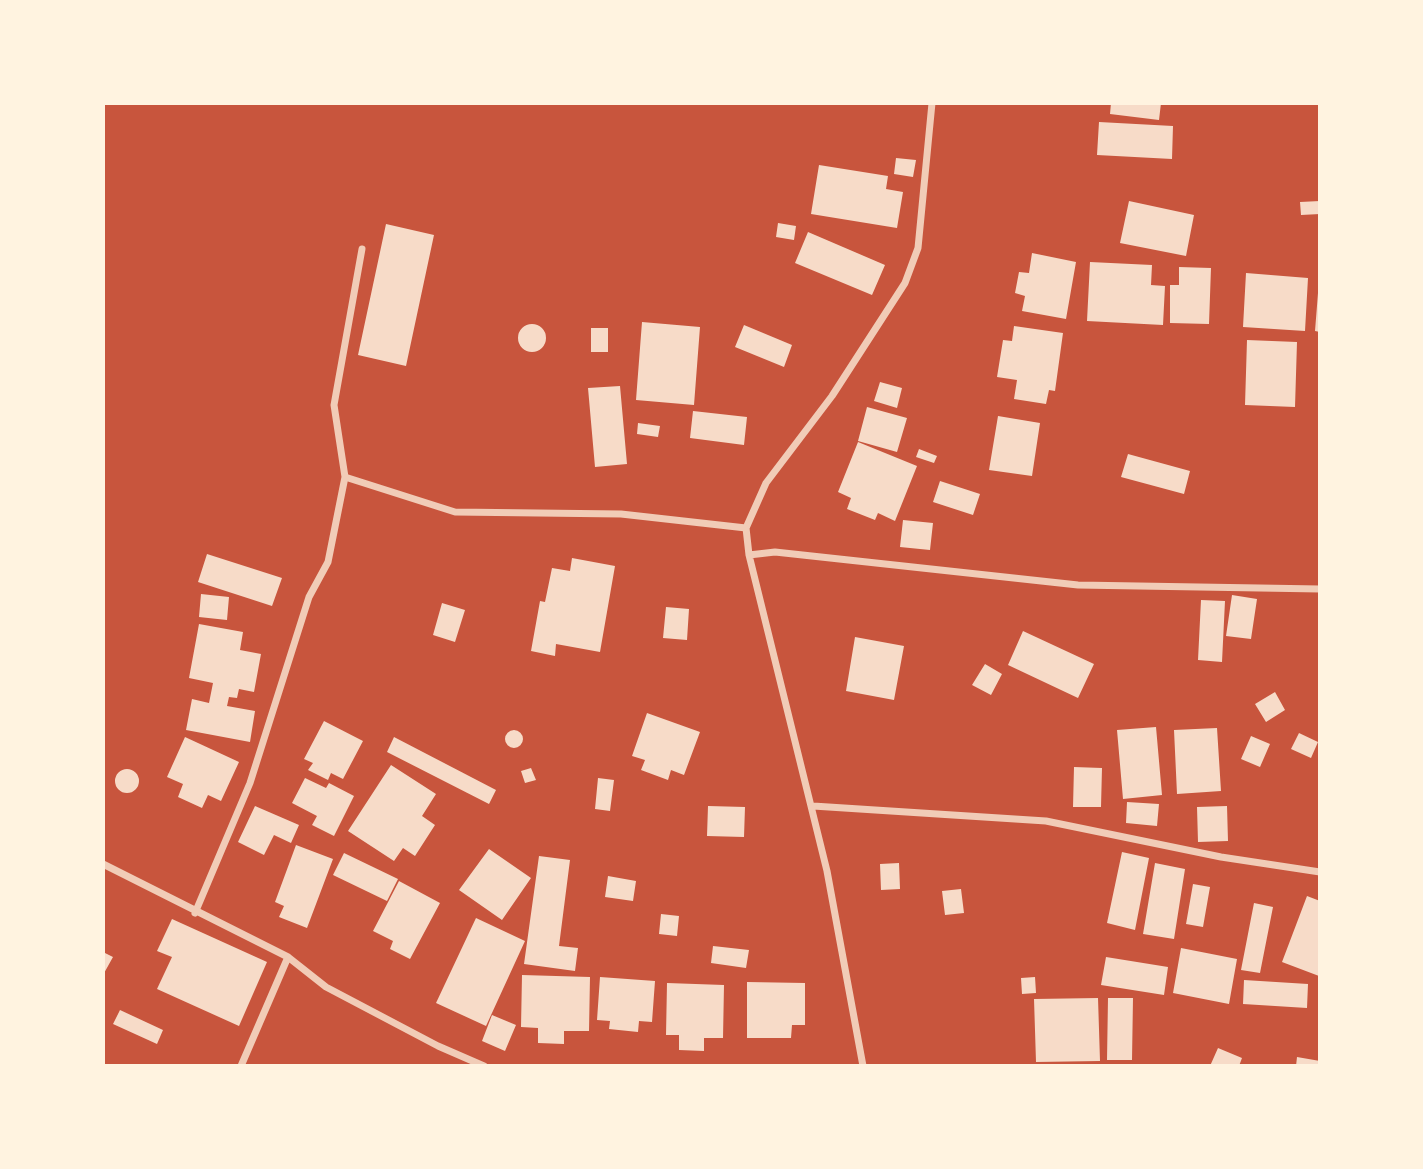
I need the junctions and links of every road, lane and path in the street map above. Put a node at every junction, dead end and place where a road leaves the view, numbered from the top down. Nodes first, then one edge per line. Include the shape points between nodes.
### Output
1 (932, 103) edge
2 (362, 249) dead end
3 (345, 477) junction
4 (746, 528) junction
5 (749, 555) junction
6 (1320, 589) edge
7 (813, 806) junction
8 (103, 864) edge
9 (1320, 872) edge
10 (195, 913) junction
11 (288, 957) junction
12 (241, 1066) edge
13 (484, 1066) edge
14 (863, 1066) edge

1 - 4 street via 918,248 905,283 832,396 766,483
2 - 3 street via 334,405
3 - 4 street via 455,512 621,514
3 - 10 street via 328,562 309,597 250,783
4 - 5 street
5 - 6 street via 775,552 1077,585
5 - 7 street
7 - 9 street via 1046,821
7 - 14 street
8 - 10 street
10 - 11 street
11 - 12 street
11 - 13 street via 326,987

